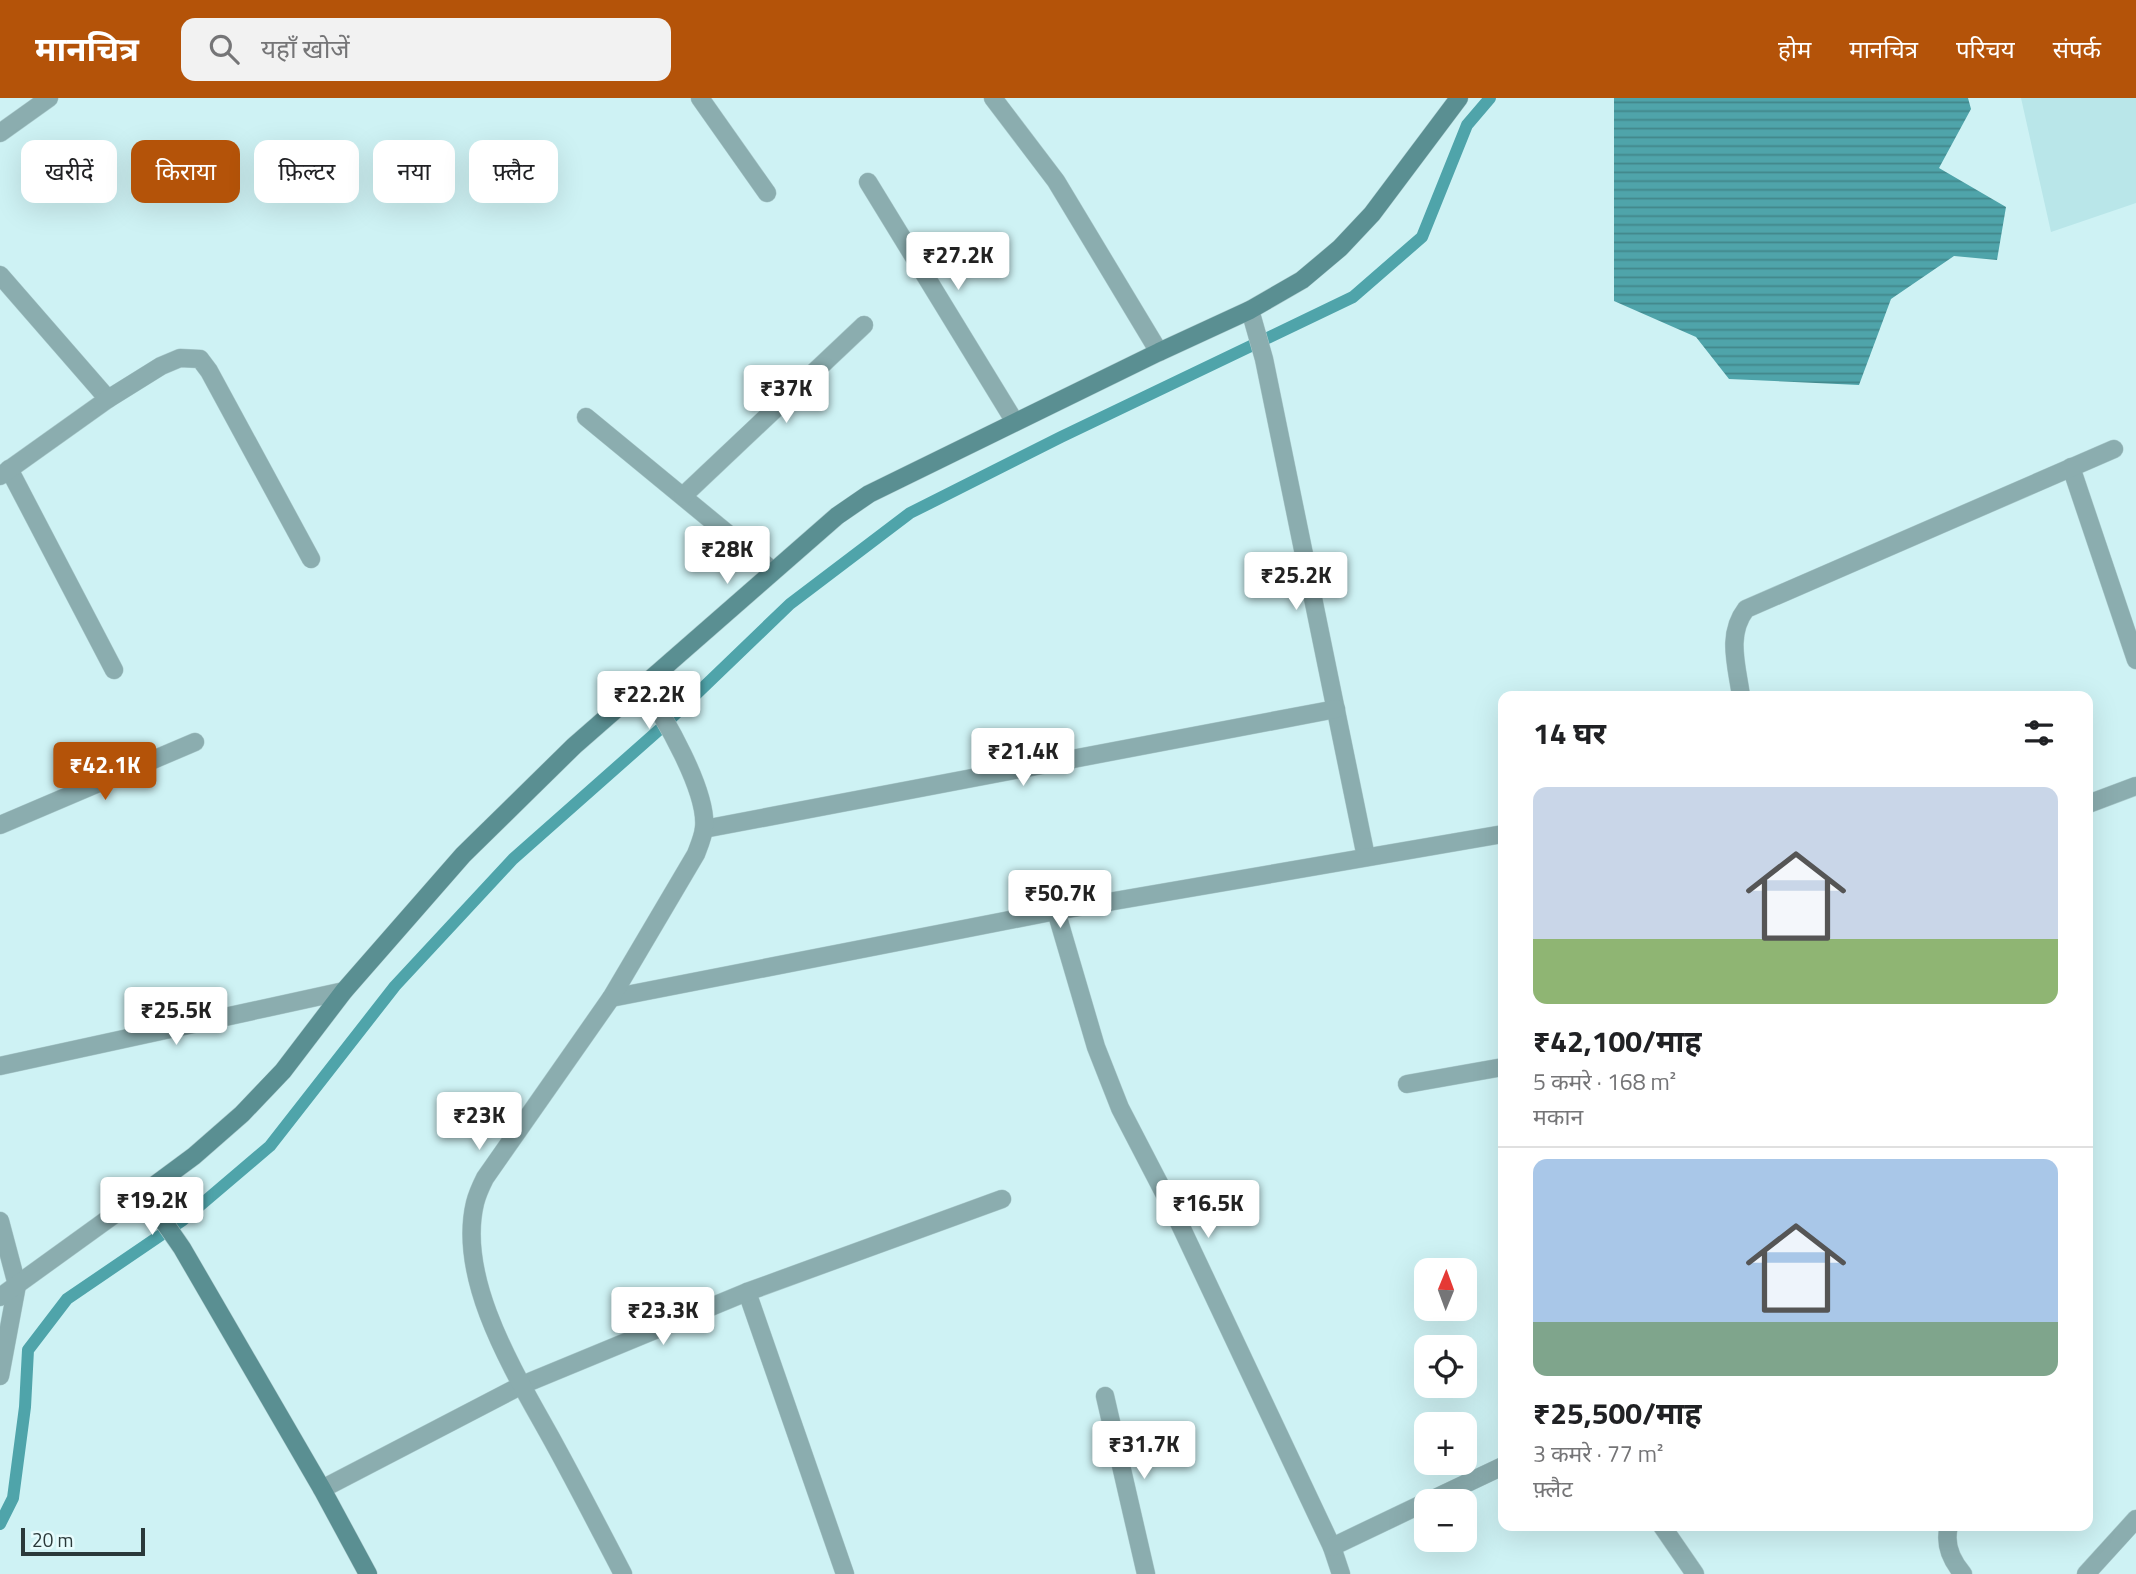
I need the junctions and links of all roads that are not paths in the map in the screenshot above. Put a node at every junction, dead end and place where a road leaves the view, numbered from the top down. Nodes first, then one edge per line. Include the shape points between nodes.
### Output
1 (49, 98) edge
2 (700, 98) edge
3 (993, 98) edge
4 (1459, 98) edge
5 (0, 133) edge
6 (868, 182) dead end
7 (767, 193) dead end
8 (0, 275) edge
9 (1250, 310) junction
10 (864, 326) dead end
11 (1159, 352) junction
12 (108, 399) junction
13 (586, 417) dead end
14 (1015, 422) junction
15 (2114, 449) dead end
16 (2071, 467) junction
17 (4, 472) edge
18 (682, 496) junction
19 (311, 559) dead end
20 (773, 571) junction
21 (2136, 660) edge
22 (114, 670) dead end
23 (642, 686) junction
24 (1740, 691) edge
25 (1336, 709) junction
26 (195, 743) dead end
27 (2136, 786) edge
28 (2093, 802) edge
29 (0, 825) edge
30 (704, 829) junction
31 (1498, 835) edge
32 (1366, 857) junction
33 (1056, 911) junction
34 (344, 991) junction
35 (611, 998) junction
36 (0, 1066) edge
37 (1498, 1068) edge
38 (1407, 1084) dead end
39 (149, 1199) junction
40 (1002, 1199) dead end
41 (0, 1221) edge
42 (17, 1285) junction
43 (747, 1292) junction
44 (0, 1297) edge
45 (0, 1376) edge
46 (522, 1385) junction
47 (1105, 1396) dead end
48 (1498, 1468) edge
49 (322, 1489) junction
50 (1454, 1489) edge
51 (1414, 1508) edge
52 (2136, 1519) edge
53 (1665, 1531) edge
54 (1947, 1531) edge
55 (1332, 1546) junction
56 (368, 1574) edge
57 (623, 1574) edge
58 (845, 1574) edge
59 (1146, 1574) edge
60 (1341, 1574) edge
61 (1695, 1574) edge
62 (1963, 1574) edge
63 (2086, 1574) edge

1 - 5 street
2 - 7 street
3 - 11 street via 1056,181
4 - 9 street via 1372,214 1340,247 1302,280
6 - 14 street
8 - 12 street
9 - 11 street
9 - 25 street
10 - 18 street
11 - 14 street
12 - 17 street
12 - 19 street via 161,366 180,358 200,359
13 - 18 street
14 - 20 street via 869,494
15 - 16 street
16 - 21 street
16 - 24 street via 1746,609 1737,620 1734,638
17 - 22 street
18 - 20 street
20 - 23 street
23 - 30 street via 675,738 698,793
23 - 34 street via 463,855
25 - 30 street
25 - 32 street
26 - 29 street
27 - 28 street
30 - 35 street via 696,854
31 - 32 street
32 - 33 street
33 - 35 street
33 - 55 street via 1096,1047 1120,1108
34 - 36 street
34 - 39 street via 283,1071
35 - 46 street via 485,1178 475,1202 473,1254 480,1289
37 - 38 street
39 - 42 street
39 - 49 street
40 - 43 street
41 - 42 street
42 - 44 street
42 - 45 street
43 - 46 street
43 - 58 street
46 - 49 street
46 - 57 street
47 - 59 street
48 - 50 street
49 - 56 street
51 - 55 street
52 - 63 street
53 - 61 street
54 - 62 street via 1949,1552
55 - 60 street

